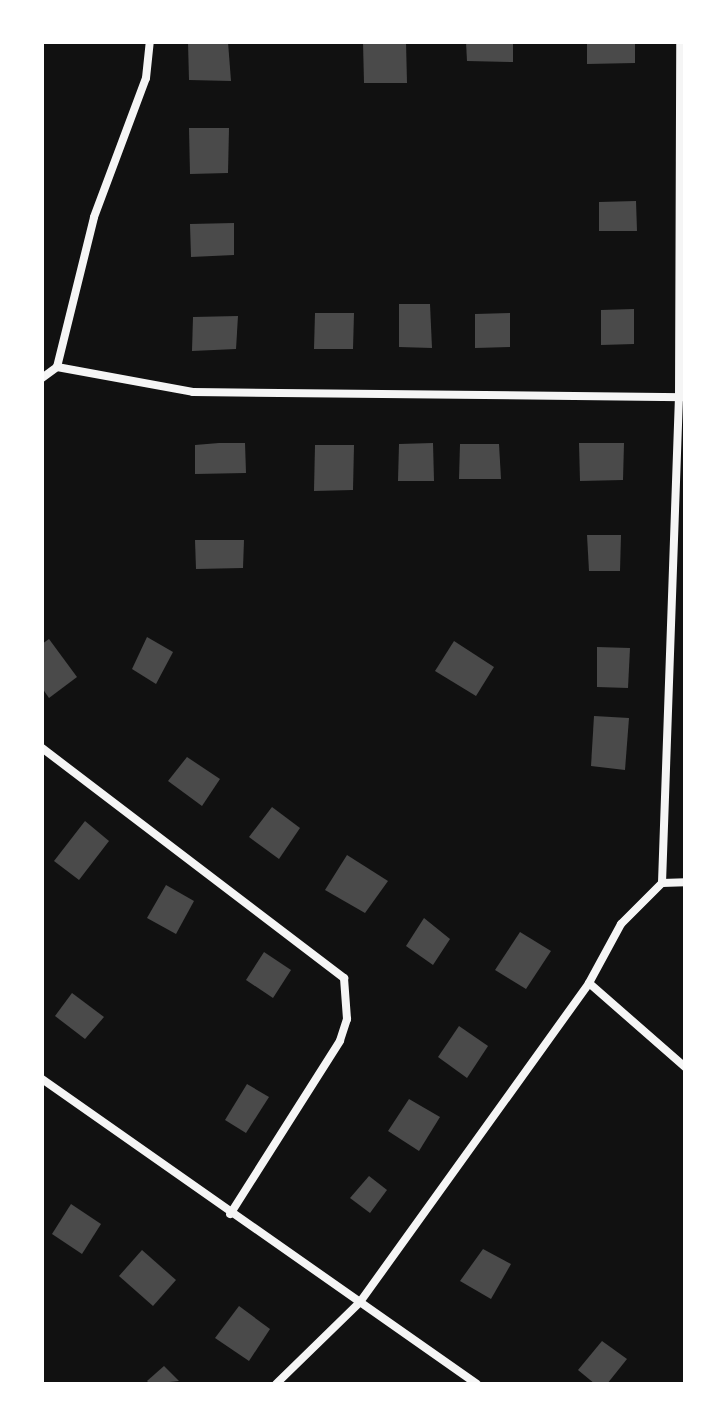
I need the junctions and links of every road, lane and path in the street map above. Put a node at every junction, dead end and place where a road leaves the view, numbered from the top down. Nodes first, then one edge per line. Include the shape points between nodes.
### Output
1 (150, 42) edge
2 (680, 42) edge
3 (57, 367) junction
4 (42, 378) edge
5 (682, 397) edge
6 (42, 748) edge
7 (685, 882) edge
8 (662, 883) junction
9 (589, 983) junction
10 (685, 1067) edge
11 (42, 1079) edge
12 (230, 1214) junction
13 (360, 1302) junction
14 (276, 1384) edge
15 (477, 1384) edge

1 - 3 street via 146,78 94,217
2 - 5 street
3 - 4 street
3 - 5 street via 193,392
5 - 8 street
6 - 12 street via 318,951 344,978 347,1019 340,1041
7 - 8 street
8 - 9 street via 621,924
9 - 10 street
9 - 13 street
11 - 12 street
12 - 13 street
13 - 14 street
13 - 15 street

